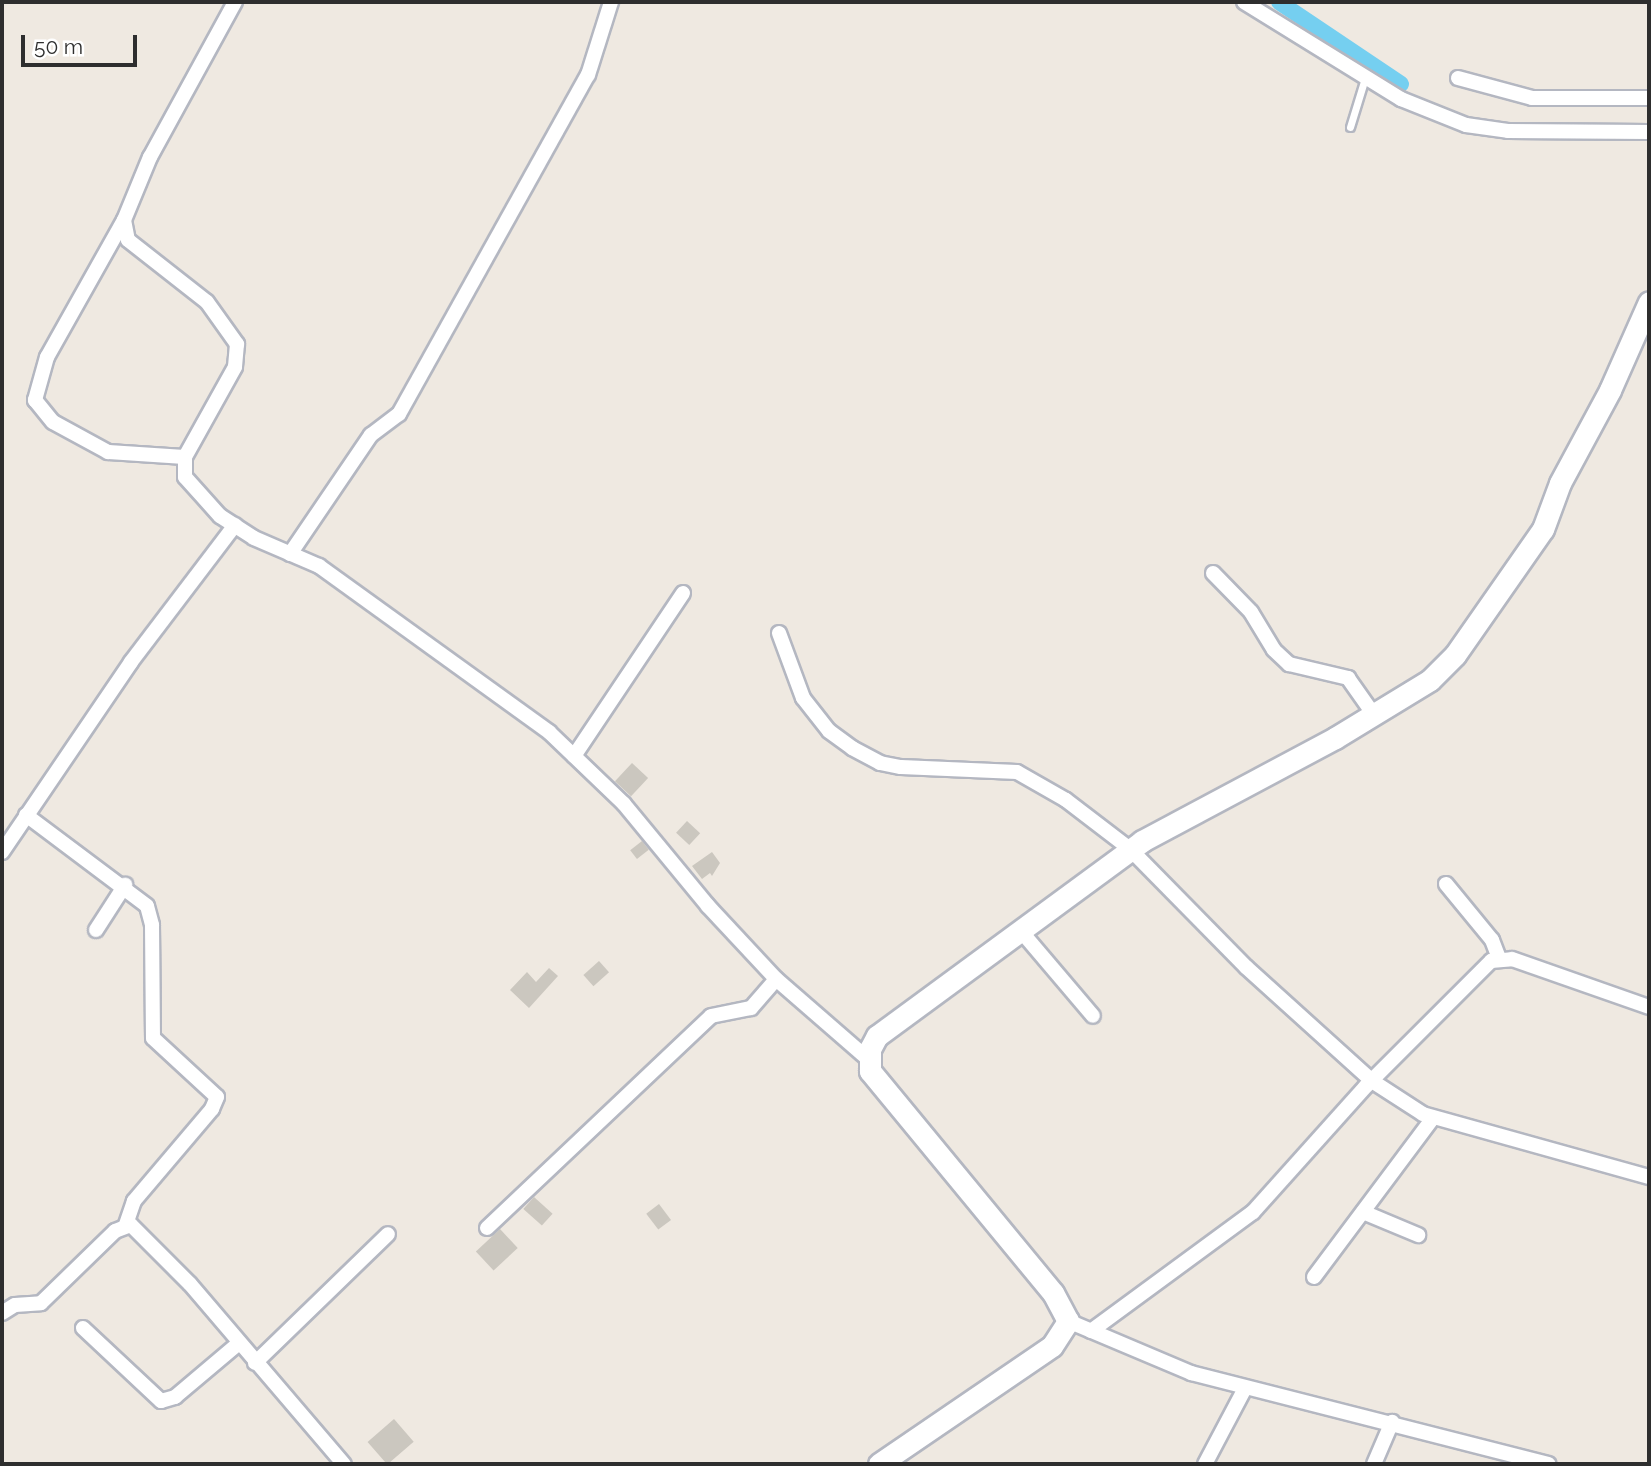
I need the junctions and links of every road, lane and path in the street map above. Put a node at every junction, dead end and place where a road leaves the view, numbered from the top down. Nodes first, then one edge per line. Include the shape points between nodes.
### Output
1 (235, 2) edge
2 (611, 2) edge
3 (1244, 2) edge
4 (1365, 78) junction
5 (1458, 78) dead end
6 (1649, 98) edge
7 (1350, 127) dead end
8 (1649, 132) edge
9 (124, 220) junction
10 (1649, 302) edge
11 (184, 457) junction
12 (235, 525) junction
13 (290, 554) junction
14 (1213, 573) dead end
15 (683, 593) dead end
16 (779, 634) dead end
17 (1374, 715) junction
18 (574, 756) junction
19 (26, 816) junction
20 (1130, 849) junction
21 (2, 852) edge
22 (1446, 884) dead end
23 (125, 885) junction
24 (96, 930) dead end
25 (1021, 930) junction
26 (1499, 958) junction
27 (776, 979) junction
28 (1649, 1007) edge
29 (1093, 1016) dead end
30 (868, 1059) junction
31 (1371, 1081) junction
32 (1433, 1118) junction
33 (1649, 1177) edge
34 (1363, 1212) junction
35 (126, 1224) junction
36 (487, 1228) dead end
37 (388, 1234) dead end
38 (1418, 1236) dead end
39 (1314, 1277) dead end
40 (2, 1312) edge
41 (1068, 1321) junction
42 (83, 1328) dead end
43 (1091, 1331) junction
44 (239, 1343) junction
45 (255, 1363) junction
46 (1245, 1388) junction
47 (1392, 1422) junction
48 (344, 1464) edge
49 (879, 1464) edge
50 (1205, 1464) edge
51 (1374, 1464) edge
52 (1549, 1464) edge

1 - 9 street via 149,157
2 - 13 street via 588,75 399,414 364,443
3 - 4 street
4 - 7 lane
4 - 8 street via 1401,99 1481,128
5 - 6 street via 1532,98
9 - 11 street via 128,240 207,302 237,344 235,367
9 - 11 street via 47,357 35,400 52,422 108,452
10 - 17 main road via 1610,390 1560,483 1544,529 1522,565 1455,655 1430,680
11 - 12 street via 184,477 220,516
12 - 13 street
12 - 19 street via 123,673
13 - 18 street via 319,566 430,644
14 - 17 street via 1251,612 1274,650 1289,664 1348,678
15 - 18 street
16 - 20 street via 803,698 829,731 852,748 880,763 901,767 1017,772 1066,800
17 - 20 main road
18 - 27 street via 624,804
19 - 21 street
19 - 23 street
20 - 25 main road
20 - 31 street via 1246,967
22 - 26 street via 1492,940
23 - 24 street
23 - 35 street via 151,915 153,1038 213,1090 217,1102 134,1201
25 - 29 street
25 - 30 main road via 891,1024 877,1036
26 - 28 street
26 - 31 street
27 - 30 street
27 - 36 street via 751,1008 711,1016
30 - 41 main road via 870,1071 1053,1293
31 - 32 street
31 - 43 street via 1254,1212
32 - 33 street
32 - 34 street
34 - 38 street
34 - 39 street
35 - 40 street via 41,1303 15,1305
35 - 44 street via 140,1232 190,1284
37 - 45 street
41 - 43 street
41 - 49 main road via 1052,1346
42 - 44 street via 161,1401 176,1396
43 - 46 street via 1191,1373
44 - 45 street
45 - 48 street
46 - 47 street
46 - 50 street
47 - 51 street
47 - 52 street

